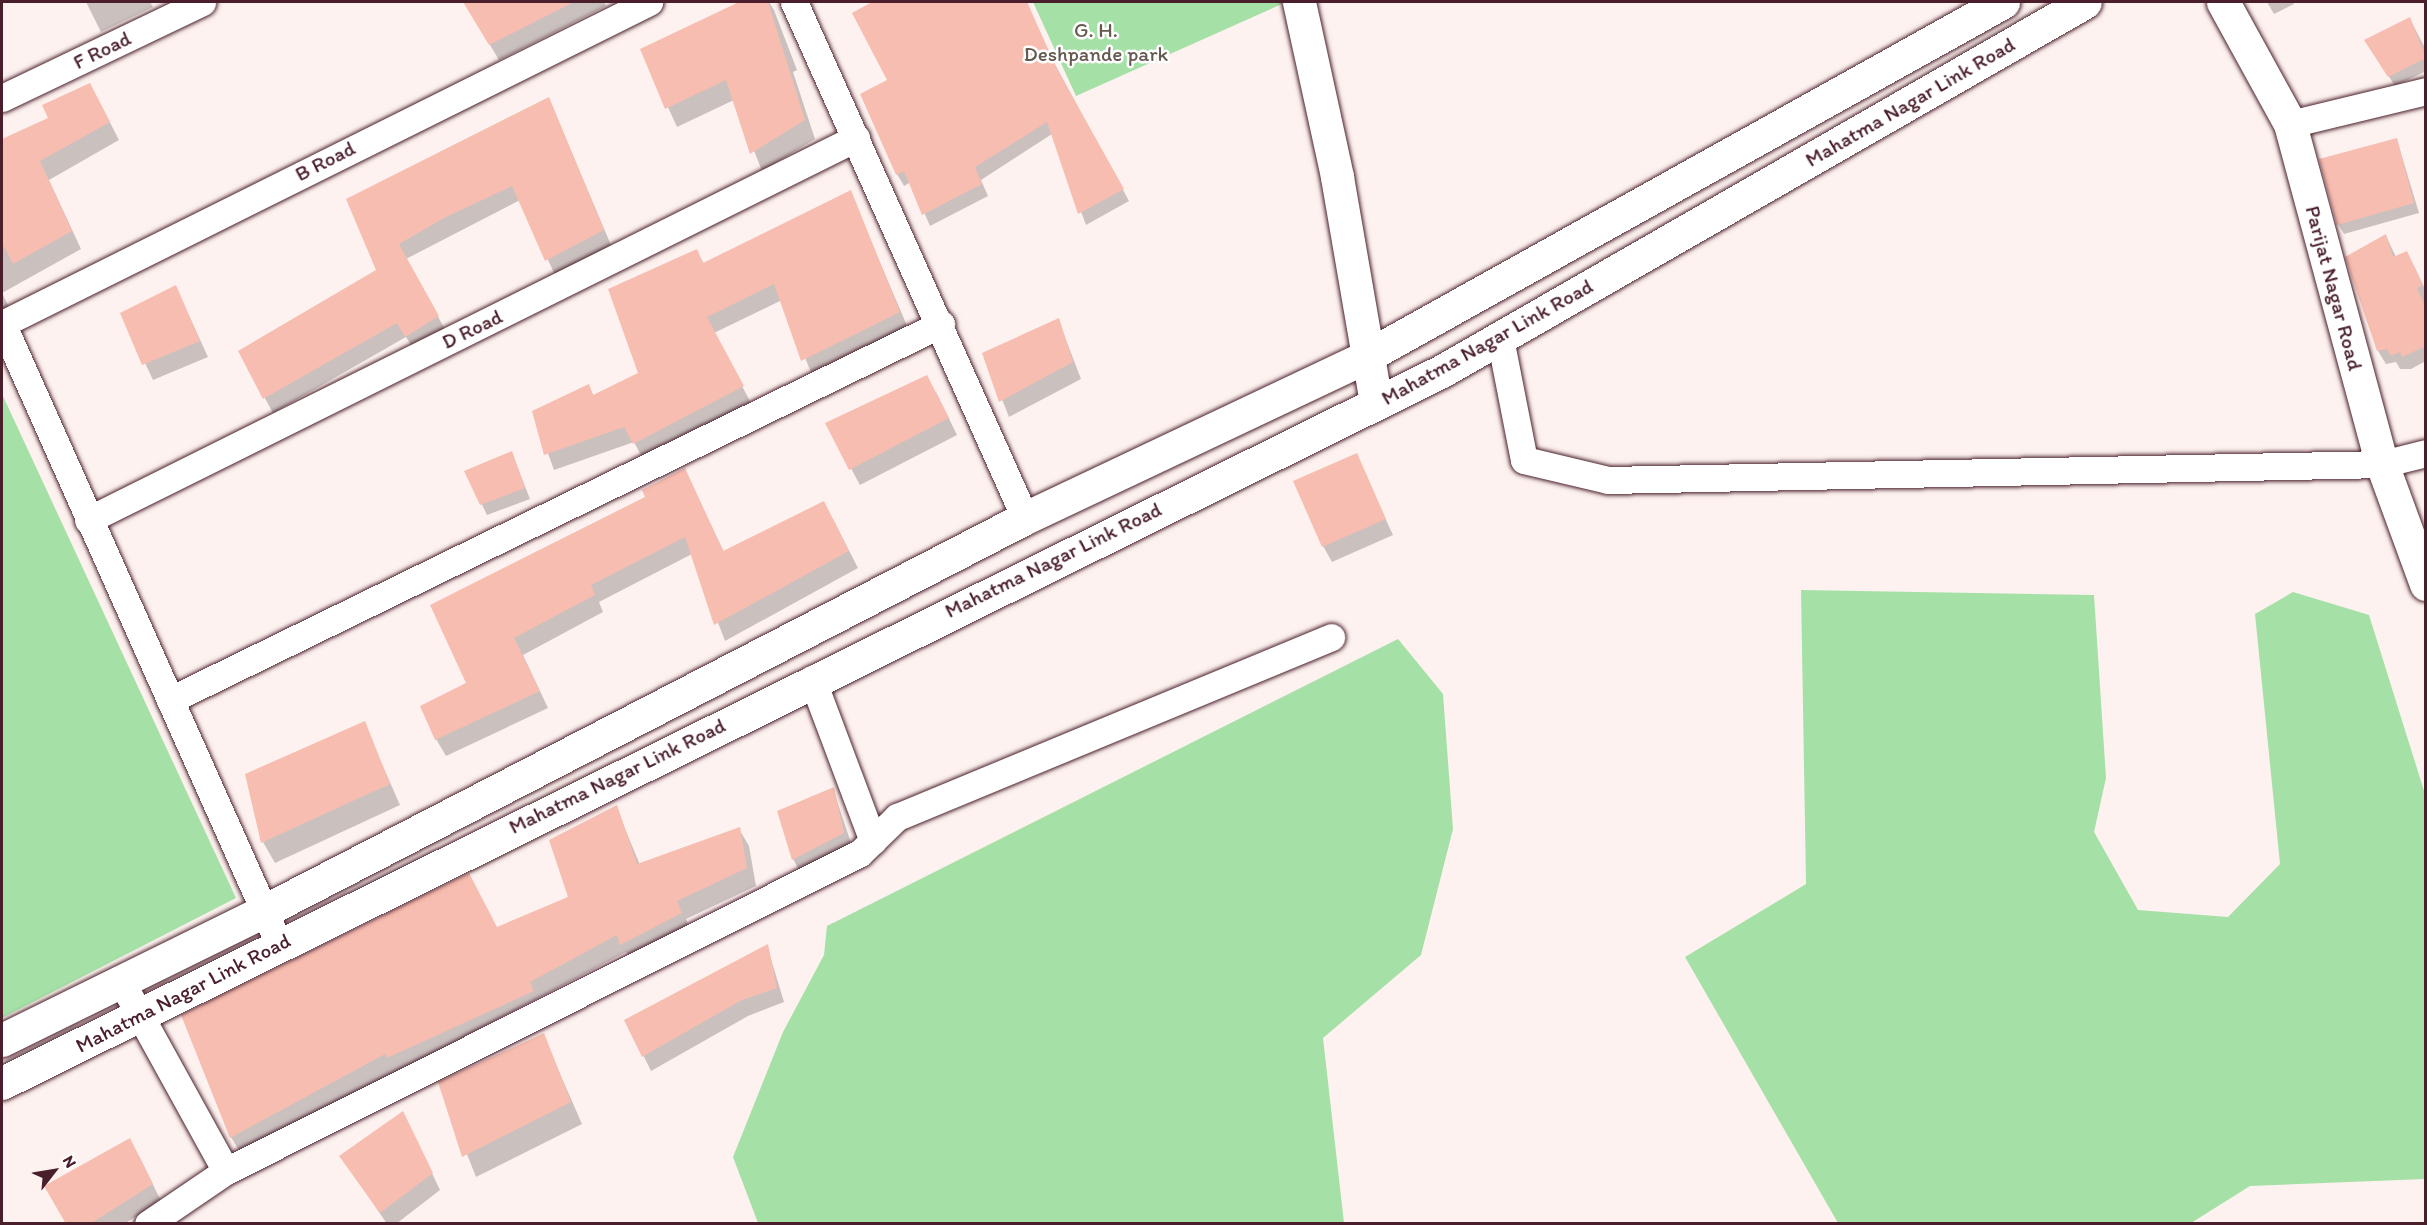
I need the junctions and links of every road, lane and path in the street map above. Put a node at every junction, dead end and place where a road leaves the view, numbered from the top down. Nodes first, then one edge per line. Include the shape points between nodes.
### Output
1 (202, 2) edge
2 (649, 2) edge
3 (794, 2) edge
4 (1299, 2) edge
5 (2003, 2) edge
6 (2085, 2) edge
7 (2223, 2) edge
8 (2426, 91) edge
9 (2, 98) edge
10 (2290, 124) junction
11 (856, 138) junction
12 (2, 324) edge
13 (941, 324) junction
14 (1500, 339) junction
15 (1367, 356) junction
16 (1376, 403) junction
17 (2426, 453) edge
18 (2382, 464) junction
19 (1025, 519) junction
20 (88, 520) junction
21 (2426, 584) edge
22 (1331, 636) dead end
23 (812, 679) junction
24 (170, 699) junction
25 (873, 841) junction
26 (264, 911) junction
27 (279, 944) junction
28 (121, 981) junction
29 (139, 1018) junction
30 (2, 1040) edge
31 (2, 1083) edge
32 (226, 1171) junction
33 (148, 1224) edge

1 - 9 street, F Road
2 - 12 street, B Road
3 - 11 street
4 - 15 main road via 1337,177
5 - 15 main road, Mahatma Nagar Link Road
6 - 14 main road, Mahatma Nagar Link Road
7 - 10 main road, Parijat Nagar Road
8 - 10 street
10 - 18 main road, Parijat Nagar Road
11 - 13 street
11 - 20 street, D Road
12 - 20 street
13 - 19 street
13 - 24 street
14 - 16 main road, Mahatma Nagar Link Road
14 - 18 street via 1524,460 1608,480
15 - 16 main road
15 - 19 main road, Mahatma Nagar Link Road
16 - 23 main road, Mahatma Nagar Link Road
17 - 18 street
18 - 21 main road, Parijat Nagar Road
19 - 26 main road, Mahatma Nagar Link Road
20 - 24 street
22 - 25 street via 897,817
23 - 25 street
23 - 27 main road, Mahatma Nagar Link Road
24 - 26 street
25 - 32 street via 860,853
26 - 27 street
26 - 28 main road, Mahatma Nagar Link Road
27 - 29 main road, Mahatma Nagar Link Road
28 - 29 street
28 - 30 main road, Mahatma Nagar Link Road
29 - 31 main road, Mahatma Nagar Link Road
29 - 32 street
32 - 33 street

